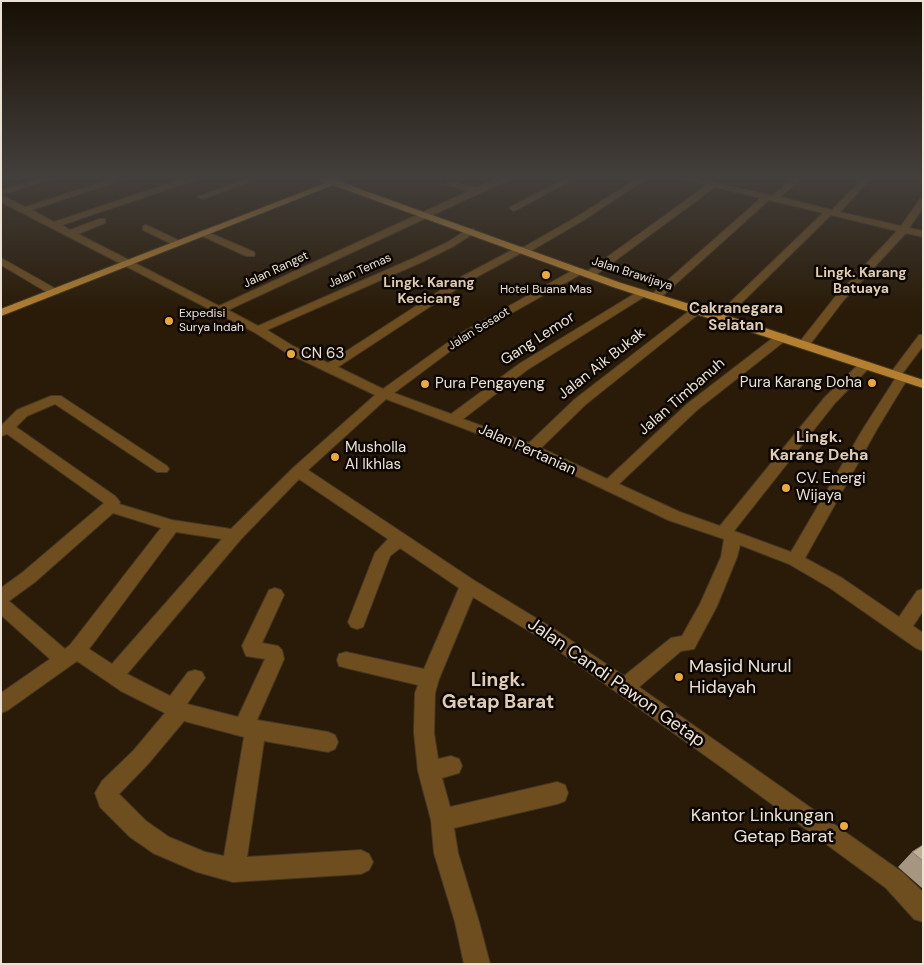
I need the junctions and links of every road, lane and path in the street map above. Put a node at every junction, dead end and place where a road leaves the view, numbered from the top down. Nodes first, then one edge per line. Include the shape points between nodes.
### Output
1 (50, 223) edge
2 (60, 223) edge
3 (97, 223) edge
4 (229, 223) edge
5 (408, 223) edge
6 (448, 223) edge
7 (572, 223) edge
8 (660, 223) edge
9 (740, 223) edge
10 (820, 223) edge
11 (873, 223) edge
12 (908, 223) edge
13 (54, 225) junction
14 (146, 228) dead end
15 (903, 230) junction
16 (471, 231) junction
17 (71, 233) junction
18 (203, 233) junction
19 (923, 234) edge
20 (177, 244) junction
21 (523, 250) junction
22 (250, 254) dead end
23 (1, 261) edge
24 (127, 264) junction
25 (584, 273) junction
26 (54, 292) junction
27 (649, 295) junction
28 (219, 310) junction
29 (697, 310) junction
30 (1, 313) edge
31 (722, 317) junction
32 (258, 330) junction
33 (782, 337) junction
34 (923, 338) edge
35 (804, 344) junction
36 (865, 365) junction
37 (328, 368) junction
38 (899, 376) junction
39 (923, 384) edge
40 (384, 394) junction
41 (454, 419) junction
42 (5, 430) edge
43 (531, 449) junction
44 (162, 469) dead end
45 (298, 471) junction
46 (608, 486) junction
47 (110, 507) junction
48 (172, 526) junction
49 (236, 535) junction
50 (728, 535) junction
51 (400, 538) junction
52 (795, 560) junction
53 (469, 586) junction
54 (275, 595) dead end
55 (923, 596) edge
56 (1, 597) edge
57 (1, 604) edge
58 (357, 622) dead end
59 (901, 628) junction
60 (923, 643) edge
61 (70, 655) junction
62 (346, 660) dead end
63 (114, 675) junction
64 (195, 678) dead end
65 (429, 679) junction
66 (624, 688) junction
67 (1, 704) edge
68 (177, 709) junction
69 (250, 728) junction
70 (328, 742) dead end
71 (451, 766) dead end
72 (429, 771) junction
73 (557, 793) dead end
74 (442, 820) junction
75 (361, 862) dead end
76 (233, 870) junction
77 (923, 910) edge
78 (477, 964) edge

1 - 13 street, Jalan Pertanian
2 - 13 street
3 - 17 street
4 - 18 main road
5 - 28 street, Jalan Ranget
6 - 16 main road, Jalan Brawijaya
7 - 21 street
8 - 25 street, Jalan Sesaot
9 - 27 street, Gang Lemor
10 - 31 street
11 - 15 street
12 - 15 street
13 - 17 street, Jalan Pertanian
14 - 20 street
15 - 19 street
15 - 35 street via 839,299
16 - 21 main road, Jalan Brawijaya
16 - 32 street, Jalan Temas via 418,260
17 - 24 street, Jalan Pertanian
18 - 20 main road
18 - 22 street
20 - 24 main road
21 - 25 main road, Jalan Brawijaya
21 - 37 street via 465,279
23 - 26 street
24 - 26 main road
24 - 28 street, Jalan Pertanian
25 - 27 main road, Jalan Brawijaya
25 - 40 street, Jalan Sesaot via 465,335
26 - 30 main road
27 - 29 main road, Jalan Brawijaya
27 - 41 street, Gang Lemor via 523,367
28 - 32 street, Jalan Pertanian
29 - 31 main road, Jalan Brawijaya
29 - 43 street, Jalan Aik Bukak via 580,402
31 - 33 main road, Jalan Brawijaya
32 - 37 street, Jalan Pertanian
33 - 35 main road, Jalan Brawijaya
33 - 46 street, Jalan Timbanuh via 692,407
34 - 38 street via 911,351
35 - 36 main road, Jalan Brawijaya
36 - 38 main road, Jalan Brawijaya
36 - 50 street via 830,400
37 - 40 street, Jalan Pertanian
38 - 39 main road, Jalan Brawijaya
38 - 52 street
40 - 41 street, Jalan Pertanian
40 - 45 street, Jalan Sesaot
41 - 43 street, Jalan Pertanian
42 - 44 street via 22,413 54,399 59,400
42 - 47 street via 110,500
43 - 46 street, Jalan Pertanian
45 - 49 street, Jalan Sesaot
45 - 51 street, Jalan Candi Pawon Getap
46 - 50 street, Jalan Pertanian via 674,516
47 - 48 street
47 - 56 street
48 - 49 street
48 - 61 street
49 - 63 street, Jalan Sesaot
50 - 52 street, Jalan Pertanian
50 - 66 street via 730,557 687,644 678,644
51 - 53 street, Jalan Candi Pawon Getap
51 - 58 street via 383,553
52 - 59 street, Jalan Pertanian via 836,583
53 - 65 street
53 - 66 street, Jalan Candi Pawon Getap via 548,634
54 - 69 street via 252,646 254,650 272,652 275,656
55 - 59 street
57 - 61 street
59 - 60 street, Jalan Pertanian
61 - 63 street
61 - 67 street
62 - 65 street
63 - 68 street
64 - 68 street
65 - 72 street via 425,693 424,733
66 - 77 street, Jalan Candi Pawon Getap via 894,880
68 - 69 street
68 - 76 street via 141,757 106,793 108,799 138,829 161,845 205,864
69 - 70 street
69 - 76 street
71 - 72 street
72 - 74 street
73 - 74 street
74 - 78 street via 446,853 468,922
75 - 76 street

